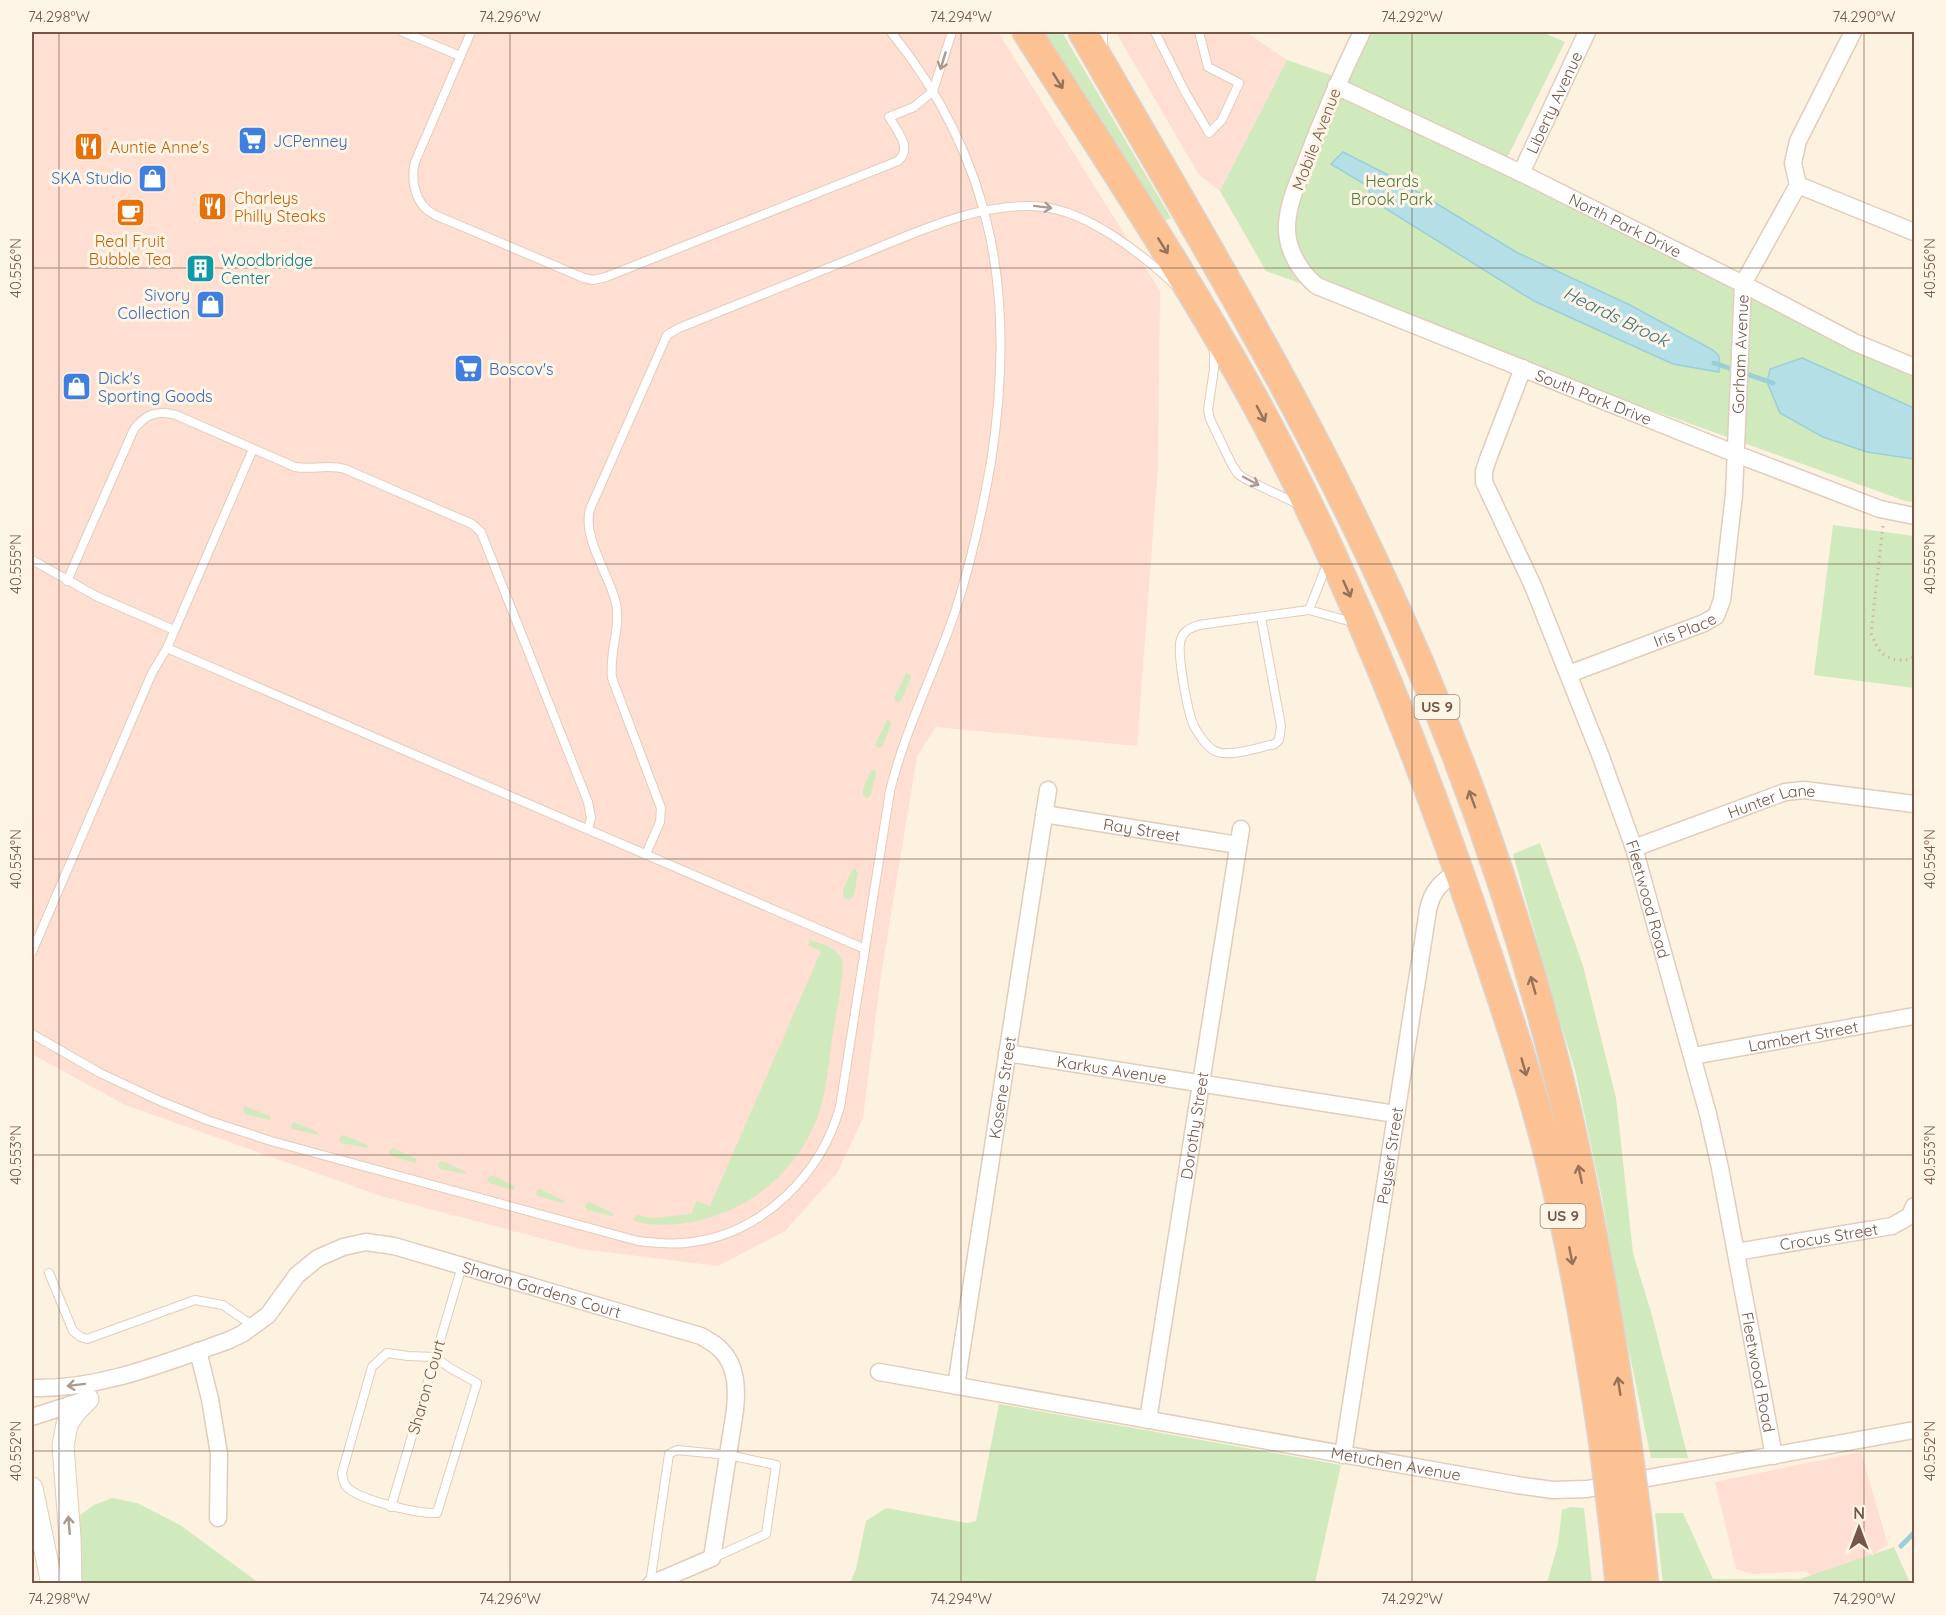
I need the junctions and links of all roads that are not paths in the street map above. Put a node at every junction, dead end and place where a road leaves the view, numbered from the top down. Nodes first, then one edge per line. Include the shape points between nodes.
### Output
1 (404, 32) edge
2 (471, 32) edge
3 (891, 32) edge
4 (952, 32) edge
5 (1027, 32) edge
6 (1083, 32) edge
7 (1102, 32) edge
8 (1155, 32) edge
9 (1199, 32) edge
10 (1362, 32) edge
11 (1587, 32) edge
12 (1853, 32) edge
13 (460, 56) junction
14 (1107, 74) junction
15 (1336, 86) junction
16 (933, 91) junction
17 (1521, 173) junction
18 (1798, 185) junction
19 (984, 211) junction
20 (1914, 232) edge
21 (1292, 250) joint
22 (1743, 284) junction
23 (1204, 313) junction
24 (1914, 367) edge
25 (1523, 368) junction
26 (253, 449) junction
27 (1736, 454) junction
28 (1310, 510) junction
29 (1914, 516) edge
30 (1331, 555) junction
31 (32, 560) edge
32 (68, 581) junction
33 (1309, 610) junction
34 (1261, 617) junction
35 (1362, 624) junction
36 (174, 630) junction
37 (167, 648) junction
38 (1569, 674) junction
39 (1048, 790) dead end
40 (1914, 804) edge
41 (1044, 814) junction
42 (588, 829) junction
43 (1239, 837) joint
44 (1634, 848) junction
45 (646, 854) junction
46 (1459, 871) junction
47 (865, 949) junction
48 (32, 952) edge
49 (1914, 1016) edge
50 (32, 1034) edge
51 (1007, 1053) junction
52 (1693, 1056) junction
53 (1201, 1084) junction
54 (1395, 1114) junction
55 (1914, 1206) edge
56 (1736, 1252) junction
57 (462, 1266) junction
58 (49, 1273) dead end
59 (252, 1326) junction
60 (198, 1351) junction
61 (435, 1357) junction
62 (879, 1372) dead end
63 (120, 1377) junction
64 (957, 1386) junction
65 (32, 1388) edge
66 (88, 1399) junction
67 (32, 1418) edge
68 (1149, 1420) junction
69 (1914, 1430) edge
70 (1616, 1445) junction
71 (728, 1455) junction
72 (1343, 1455) junction
73 (1774, 1456) junction
74 (32, 1488) edge
75 (391, 1507) junction
76 (218, 1518) dead end
77 (1626, 1527) junction
78 (712, 1558) junction
79 (52, 1584) edge
80 (71, 1584) edge
81 (650, 1584) edge
82 (1620, 1584) edge
83 (1644, 1584) edge

1 - 13 lane
2 - 13 lane
3 - 16 lane
4 -> 16 lane
5 -> 23 highway, US 9
6 - 14 highway, US 9
7 - 14 lane
8 - 9 lane via 1209,133 1222,120 1239,83 1208,67
10 - 15 street, Mobile Avenue
11 - 17 street, Liberty Avenue
12 - 18 street via 1798,141 1793,163
13 - 16 lane via 414,162 412,176 425,209 589,279 617,272 898,161 905,147 889,117 914,107
70 -> 14 highway, US 9 via 1593,1237 1564,1100 1511,912 1449,738 1373,559 1316,442
15 - 17 street, North Park Drive
15 - 21 street, Mobile Avenue via 1290,206 1287,231
16 - 19 lane via 967,160
17 - 22 street, North Park Drive
18 - 20 street
18 - 22 street, Gorham Avenue
19 -> 23 lane via 1032,206 1078,216 1155,268
19 - 45 lane via 876,249 679,328 664,338 588,521 617,610 612,678 661,808 660,822
19 - 47 lane via 996,267 1001,357 990,469 961,594 893,778
21 - 25 street, South Park Drive via 1307,278 1317,286
22 - 24 street, North Park Drive via 1854,342
22 - 27 street, Gorham Avenue
23 -> 28 highway, US 9
23 -> 28 lane via 1214,354 1208,410 1232,465 1247,480
25 - 27 street, South Park Drive
25 - 38 street, Fleetwood Road via 1488,459 1484,482
26 - 32 lane via 176,415 149,415 131,436
26 - 36 lane
26 - 42 lane via 295,467 345,469 479,528 588,802
27 - 29 street, South Park Drive via 1885,511
27 - 38 street, Iris Place via 1722,600 1716,616
28 - 30 highway, US 9
30 - 33 lane
30 -> 35 highway, US 9
31 - 32 lane
32 - 36 lane
33 - 34 lane
33 - 35 lane
34 - 34 lane via 1199,626 1188,629 1181,638 1178,653 1193,724 1215,751 1233,753 1279,740 1281,726
35 - 46 highway, US 9
36 - 37 lane
37 - 42 lane
37 - 48 lane via 152,673
38 - 44 street, Fleetwood Road
39 - 41 street, Kosene Street
40 - 44 street, Hunter Lane via 1804,790 1785,792
41 - 43 street, Ray Street
41 - 51 street, Kosene Street
42 - 45 lane
43 - 53 street, Dorothy Street
44 - 52 street, Fleetwood Road
45 - 47 lane
46 - 54 street, Peyser Street via 1440,883 1430,899
46 -> 70 highway, US 9 via 1520,1053 1555,1179 1581,1306
47 - 50 lane via 840,1107 819,1155 789,1194 763,1214 733,1230 692,1242 628,1239 272,1141 160,1101
49 - 52 street, Lambert Street
51 - 53 street, Karkus Avenue
51 - 64 street, Kosene Street
52 - 56 street, Fleetwood Road
53 - 54 street, Karkus Avenue
53 - 68 street, Dorothy Street
54 - 72 street, Peyser Street
55 - 56 street, Crocus Street via 1910,1216 1892,1226
56 - 73 street, Fleetwood Road
57 - 59 street, Sharon Gardens Court via 394,1246 366,1242 343,1247 318,1258 297,1275 268,1315
57 - 61 lane, Sharon Court
57 - 71 street, Sharon Gardens Court via 701,1336 721,1350 732,1366 737,1389
58 - 59 lane via 73,1331 87,1339 195,1300 223,1305
59 - 60 street, Sharon Gardens Court via 227,1341
60 - 63 street, Sharon Gardens Court
60 - 76 street via 219,1454
61 - 75 lane, Sharon Court
61 - 75 lane via 477,1383 437,1513
61 - 75 lane via 387,1353 372,1367 342,1473 348,1488
62 - 64 street, Metuchen Avenue
63 -> 65 street, Sharon Gardens Court
63 - 66 street, Sharon Gardens Court
64 - 68 street, Metuchen Avenue
66 - 67 street, Sharon Gardens Court
80 -> 66 street via 63,1446 67,1424
68 - 72 street, Metuchen Avenue
69 - 73 street, Metuchen Avenue
70 - 77 highway, US 9, bridge
71 - 78 street, Sharon Gardens Court
71 - 78 lane via 776,1465 766,1534
71 - 81 lane via 677,1450 669,1454
72 - 73 street, Metuchen Avenue via 1553,1490 1587,1489
74 - 79 street
77 - 82 highway, US 9
77 - 83 highway, US 9
78 - 81 street

